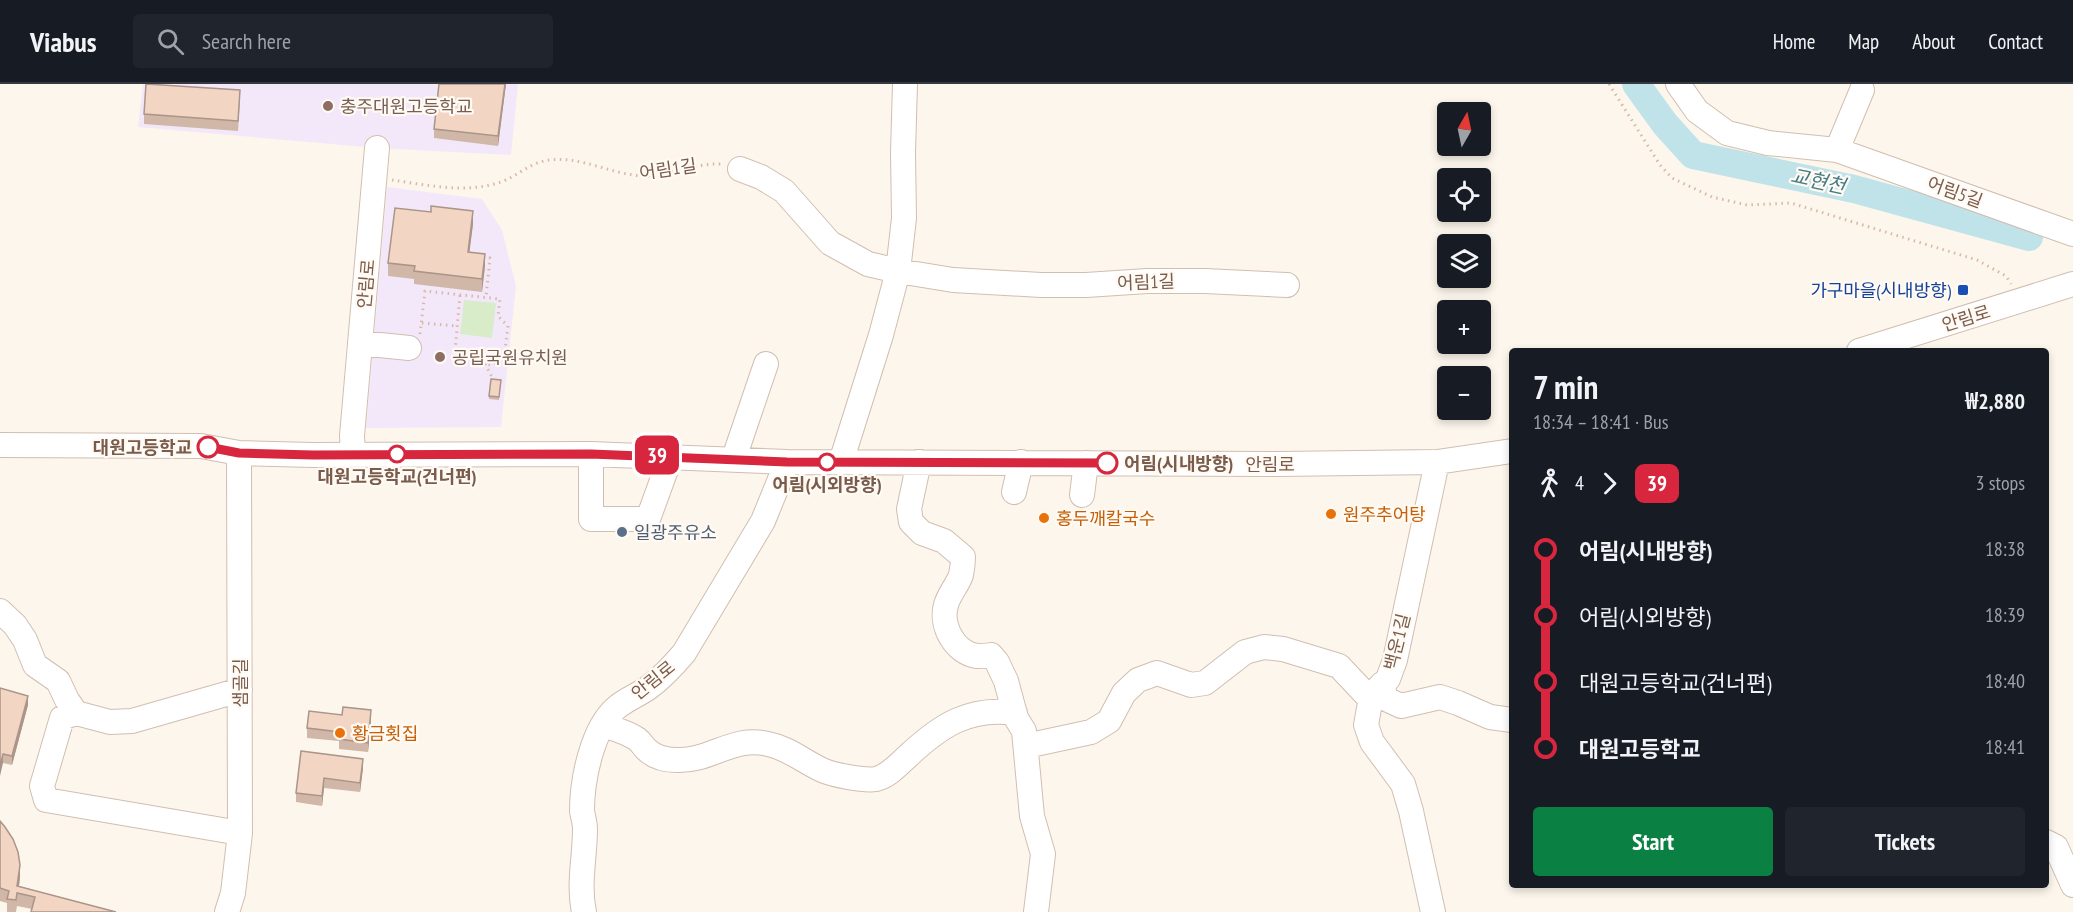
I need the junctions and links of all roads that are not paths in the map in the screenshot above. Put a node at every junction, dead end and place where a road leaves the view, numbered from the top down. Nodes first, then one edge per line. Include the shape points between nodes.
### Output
1 (905, 84) edge
2 (1678, 84) edge
3 (1862, 90) dead end
4 (377, 148) dead end
5 (1837, 150) junction
6 (740, 169) road end
7 (2073, 234) edge
8 (898, 271) junction
9 (2073, 284) edge
10 (1287, 285) dead end
11 (360, 344) junction
12 (409, 348) road end
13 (1869, 348) edge
14 (766, 364) dead end
15 (0, 445) edge
16 (1509, 451) edge
17 (239, 453) junction
18 (591, 454) junction
19 (354, 455) junction
20 (671, 456) junction
21 (734, 458) junction
22 (0, 461) edge
23 (787, 462) junction
24 (841, 462) junction
25 (919, 462) junction
26 (1021, 462) junction
27 (1437, 462) junction
28 (1086, 463) junction
29 (1014, 492) dead end
30 (1082, 495) dead end
31 (0, 611) edge
32 (240, 690) junction
33 (1377, 693) junction
34 (76, 713) junction
35 (1014, 713) junction
36 (1509, 720) edge
37 (603, 725) junction
38 (1026, 746) junction
39 (240, 832) junction
40 (2058, 844) edge
41 (2073, 885) edge
42 (227, 912) edge
43 (584, 912) edge
44 (1036, 912) edge
45 (1433, 912) edge

1 - 8 street via 904,218
2 - 5 street, 어림5길 via 1697,111 1727,133 1768,143
3 - 5 street
4 - 11 street, 안림로
5 - 7 street, 어림5길
6 - 8 street, 어림1길 via 784,191 830,243 868,264
8 - 10 street, 어림1길 via 953,280 1041,285 1147,281
8 - 24 street
9 - 13 street, 안림로
11 - 12 street
11 - 19 street, 안림로 via 352,436
14 - 21 street
15 - 17 street, 안림로 via 201,446
16 - 27 street, 안림로
17 - 19 street, 안림로
17 - 22 street, 안림로 via 201,462
17 - 32 street, 샘골길
18 - 19 street, 안림로
18 - 20 street, 안림로
18 - 20 street via 591,519 648,519
20 - 21 street, 안림로
21 - 23 street, 안림로
23 - 24 street, 안림로
23 - 37 street, 안림로 via 763,521 684,653 669,671 616,708
24 - 25 street, 안림로
25 - 26 street, 안림로
25 - 35 street via 909,509 911,522 922,533 944,541 963,556 960,577 945,608 945,625 962,650 975,656 991,655 997,662
26 - 28 street, 안림로
26 - 29 street
27 - 28 street, 안림로
27 - 33 street, 백운1길 via 1395,660
28 - 30 street
31 - 34 street via 25,640 35,665 58,681
32 - 34 street via 132,721 110,722
32 - 39 street, 샘골길
33 - 36 street via 1401,706 1440,698 1490,717
33 - 38 street via 1339,666 1264,646 1245,652 1205,683 1191,685 1157,673 1138,680 1124,693 1109,721 1091,732
33 - 45 street, 백운1길 via 1366,725 1372,742 1402,784
34 - 39 street via 62,718 42,786 46,801
35 - 37 street via 985,711 950,724 933,733 890,772 875,779 822,770 784,749 750,741 694,760 661,758 638,739
35 - 38 street via 1024,731
37 - 43 street, 안림로 via 585,778 581,868
38 - 44 street via 1032,816 1043,854
39 - 42 street, 샘골길 via 233,894
40 - 41 street

